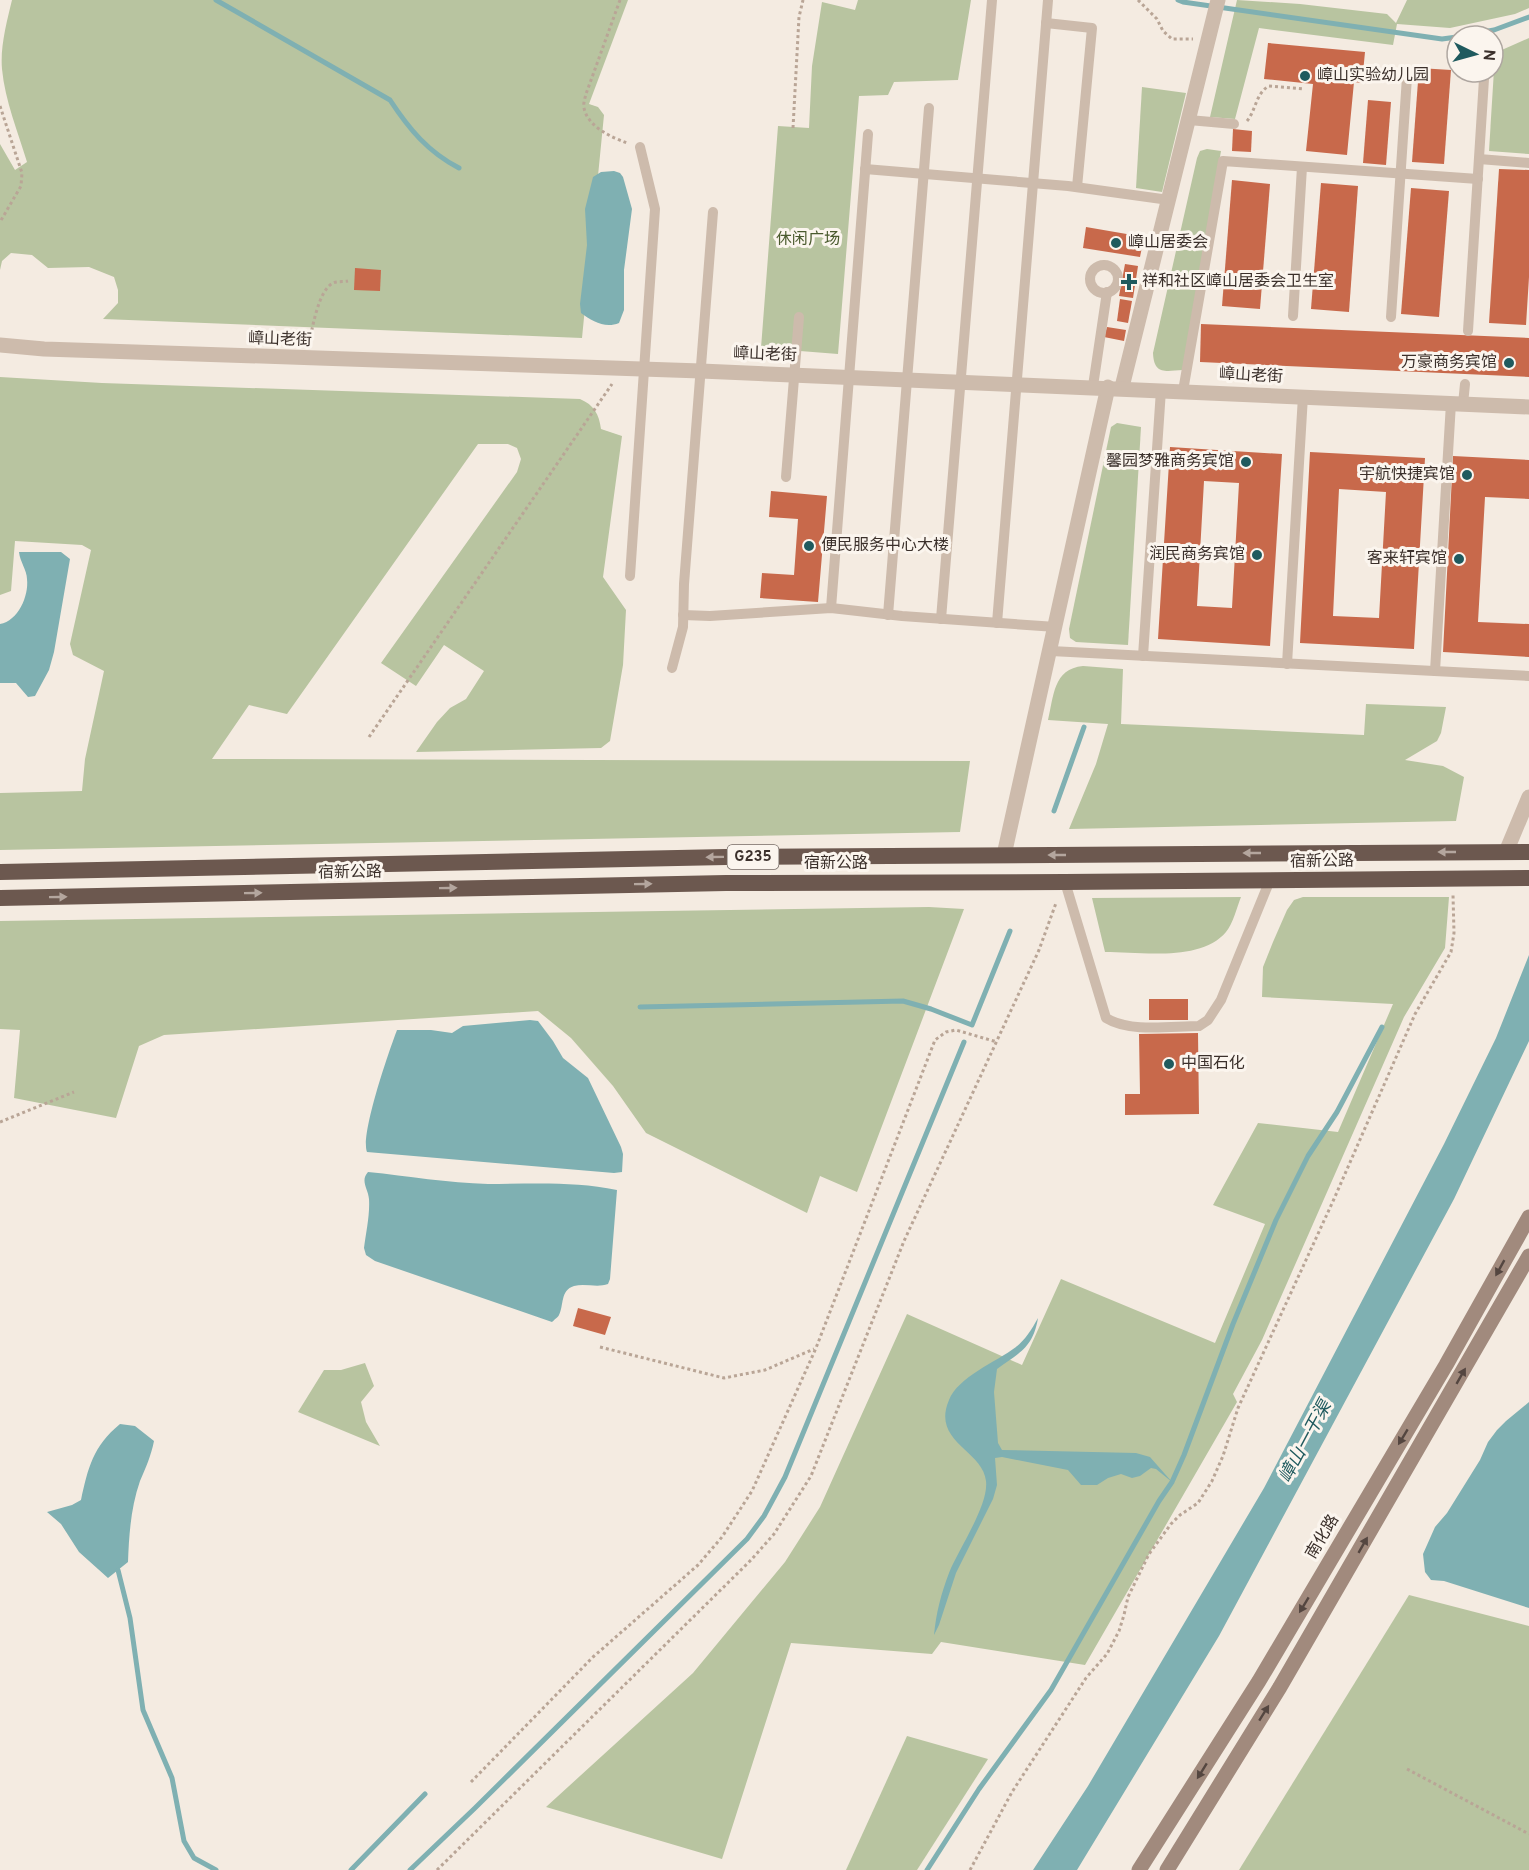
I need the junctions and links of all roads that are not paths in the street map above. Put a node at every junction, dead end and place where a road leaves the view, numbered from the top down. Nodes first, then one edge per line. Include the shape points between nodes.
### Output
1 (992, 0) edge
2 (1048, 0) edge
3 (1218, 1) edge
4 (1046, 23) junction
5 (1407, 77) dead end
6 (1484, 84) edge
7 (929, 108) dead end
8 (1189, 120) junction
9 (1234, 124) road end
10 (868, 134) dead end
11 (640, 147) road end
12 (1479, 159) junction
13 (1529, 163) edge
14 (1302, 167) junction
15 (865, 169) junction
16 (924, 174) junction
17 (1401, 174) junction
18 (977, 178) junction
19 (1478, 179) junction
20 (1033, 183) junction
21 (1077, 187) junction
22 (1169, 200) junction
23 (713, 213) dead end
24 (1107, 292) dead end
25 (1293, 316) dead end
26 (799, 317) dead end
27 (1391, 317) dead end
28 (1468, 331) dead end
29 (0, 345) edge
30 (644, 369) junction
31 (701, 370) junction
32 (794, 374) junction
33 (848, 376) junction
34 (907, 379) junction
35 (961, 381) junction
36 (1017, 383) junction
37 (1464, 384) dead end
38 (1108, 387) junction
39 (1161, 390) junction
40 (1183, 391) junction
41 (1303, 396) junction
42 (1457, 404) junction
43 (1529, 407) edge
44 (786, 477) dead end
45 (630, 576) dead end
46 (831, 608) junction
47 (683, 615) junction
48 (888, 615) junction
49 (941, 619) junction
50 (997, 623) junction
51 (1056, 627) junction
52 (1051, 651) junction
53 (1143, 656) junction
54 (1287, 664) junction
55 (672, 668) dead end
56 (1435, 671) junction
57 (1529, 676) edge
58 (1529, 797) edge
59 (1506, 852) junction
60 (1529, 852) edge
61 (1004, 855) junction
62 (0, 872) edge
63 (1529, 878) edge
64 (1270, 880) junction
65 (1065, 882) junction
66 (0, 898) edge
67 (1529, 1217) edge
68 (1529, 1256) edge
69 (1139, 1870) edge
70 (1167, 1870) edge

1 - 18 lane
2 - 4 lane
3 - 8 street
4 - 20 lane
4 - 21 lane via 1092,28
5 - 17 lane
6 - 12 lane
7 - 16 lane
8 - 9 lane
8 - 22 street
10 - 15 lane
11 - 30 lane via 655,209
12 - 13 lane
12 - 19 lane
14 - 17 lane
14 - 25 lane
14 - 40 lane via 1223,161
15 - 16 lane
15 - 33 lane
16 - 18 lane
16 - 34 lane
17 - 19 lane
17 - 27 lane
18 - 20 lane
18 - 35 lane
19 - 28 lane
20 - 21 lane
20 - 36 lane
21 - 22 lane
22 - 38 street
23 - 31 lane
24 - 38 lane
26 - 32 lane
29 - 30 street, 嶂山老街
30 - 31 street, 嶂山老街
30 - 45 lane
31 - 32 street, 嶂山老街
31 - 47 lane
32 - 33 street, 嶂山老街
32 - 44 lane
33 - 34 street, 嶂山老街
33 - 46 lane
34 - 35 street, 嶂山老街
34 - 48 lane
35 - 36 street, 嶂山老街
35 - 49 lane
36 - 38 street, 嶂山老街
36 - 50 lane
37 - 42 lane
38 - 39 street, 嶂山老街
38 - 51 street
39 - 40 street, 嶂山老街
39 - 53 lane
40 - 41 street, 嶂山老街
41 - 42 street, 嶂山老街
41 - 54 lane
42 - 43 street, 嶂山老街
42 - 56 lane
46 - 47 lane
46 - 48 lane
47 - 55 lane
48 - 49 lane
49 - 50 lane
50 - 51 lane
51 - 52 street
52 - 53 lane
52 - 61 street
53 - 54 lane
54 - 56 lane
56 - 57 lane
58 - 59 street
59 - 60 highway, 宿新公路
59 -> 61 highway, 宿新公路 / G235
61 -> 62 highway, 宿新公路 / G235
63 - 64 highway, 宿新公路 / G235
64 - 65 highway, 宿新公路 / G235
64 - 65 lane via 1221,1000 1208,1020 1199,1026 1133,1027 1106,1018
66 -> 65 highway, 宿新公路 / G235 via 714,883
67 -> 69 main road, 南化路 via 1265,1671
70 -> 68 main road via 1280,1687

